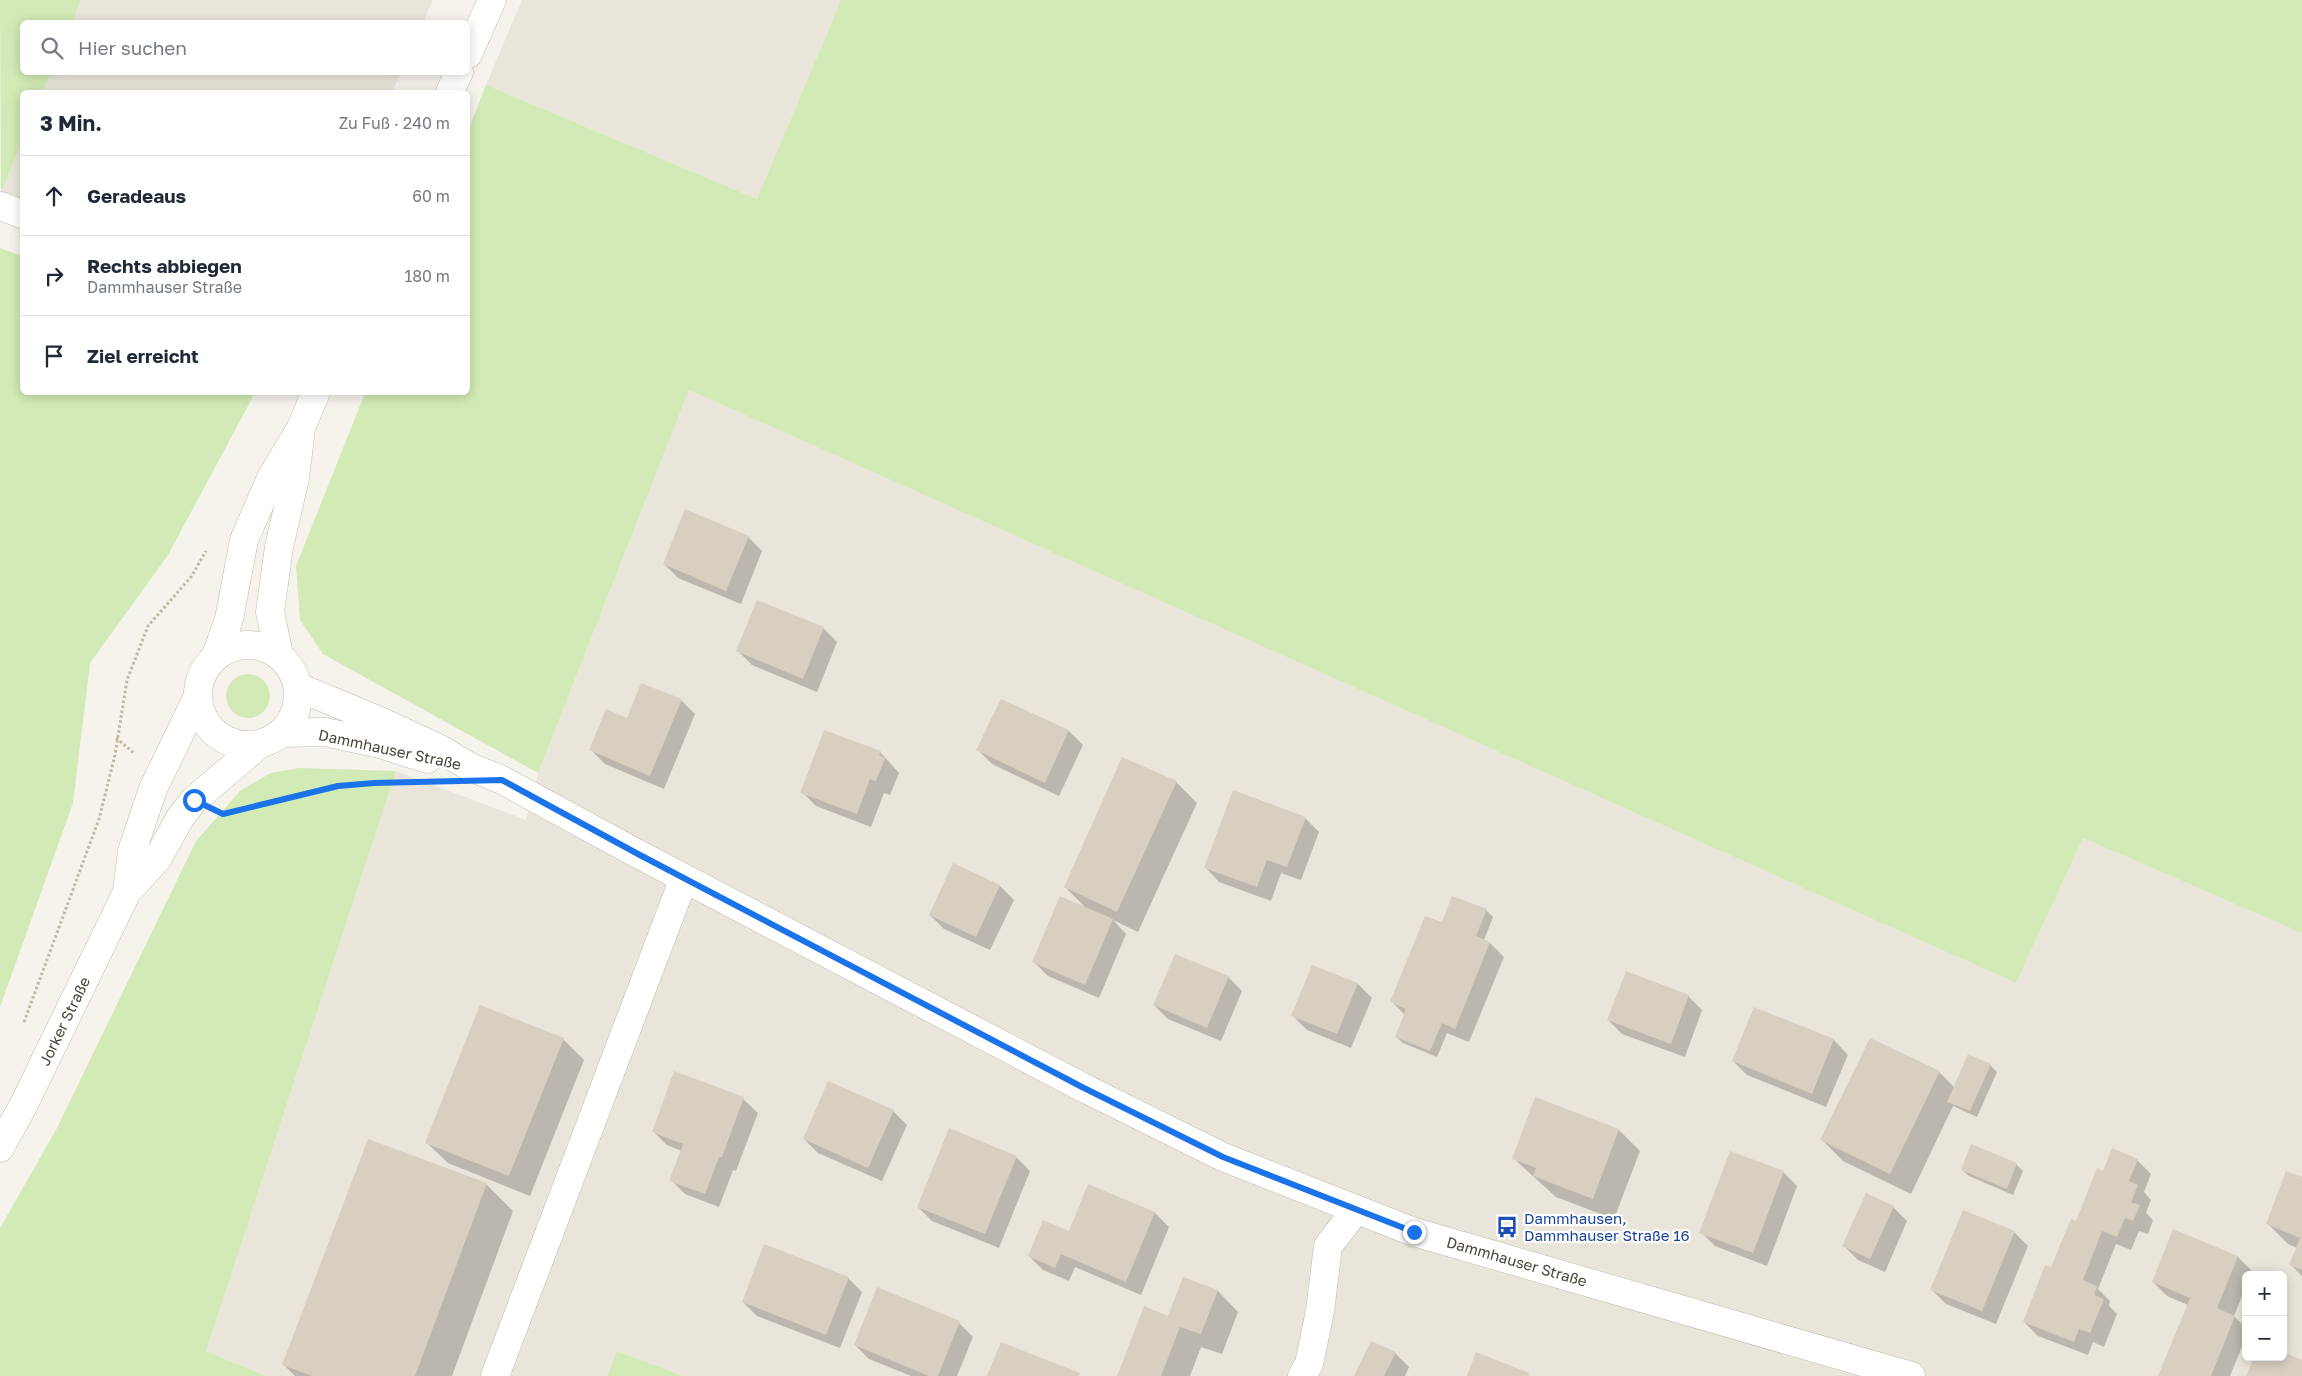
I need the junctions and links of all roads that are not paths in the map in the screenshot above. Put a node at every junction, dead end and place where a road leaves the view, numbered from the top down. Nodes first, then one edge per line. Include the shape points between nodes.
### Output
1 (492, 0) edge
2 (470, 50) edge
3 (458, 75) edge
4 (451, 90) edge
5 (0, 206) edge
6 (20, 213) edge
7 (315, 395) edge
8 (300, 428) junction
9 (279, 655) junction
10 (216, 656) junction
11 (298, 687) junction
12 (198, 696) junction
13 (271, 738) junction
14 (470, 767) junction
15 (684, 878) junction
16 (127, 892) junction
17 (0, 1148) edge
18 (1356, 1210) junction
19 (1893, 1373) edge
20 (495, 1376) edge
21 (1302, 1376) edge

1 - 2 street
3 - 4 street
5 - 6 street
7 - 8 street
8 - 9 street via 295,478 279,547 270,612
8 - 10 street via 271,478 244,540 229,619
9 - 10 street via 252,644 233,647
9 - 11 street via 290,666
10 - 12 street via 203,674
11 - 13 street via 295,712
11 - 14 street, Dammhauser Straße via 382,722
12 - 13 street via 202,714 218,735 235,743
12 - 16 street, Jorker Straße via 153,789 132,851
13 - 14 street, Dammhauser Straße via 325,732
13 - 16 street, Jorker Straße via 194,800 158,858
14 - 15 street, Dammhauser Straße via 502,780
15 - 18 street, Dammhauser Straße via 1082,1087 1214,1152
15 - 20 street
16 - 17 street, Jorker Straße
18 - 19 street, Dammhauser Straße via 1414,1232
18 - 21 street via 1328,1246 1320,1311 1309,1364

